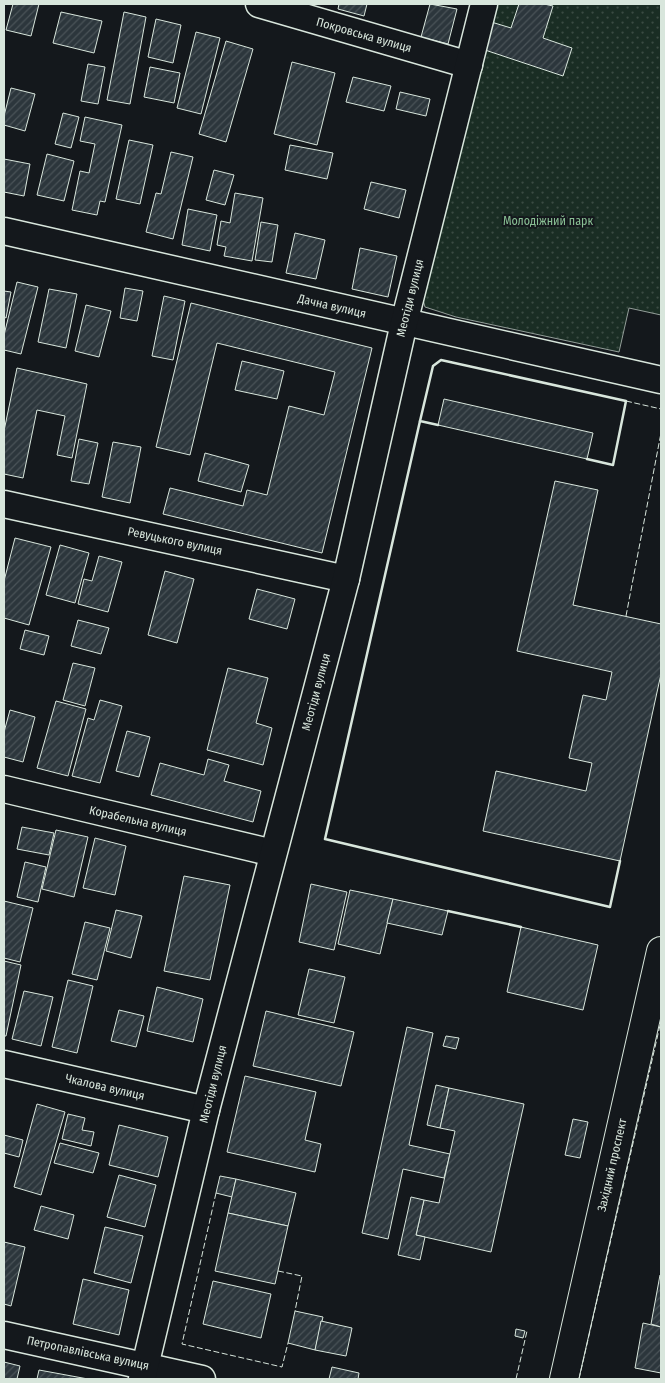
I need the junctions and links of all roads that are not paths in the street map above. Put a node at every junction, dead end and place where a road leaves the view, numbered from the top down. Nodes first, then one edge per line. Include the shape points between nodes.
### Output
1 (259, 4) edge
2 (484, 4) edge
3 (469, 66) junction
4 (4, 231) edge
5 (404, 323) junction
6 (661, 380) edge
7 (4, 504) edge
8 (346, 579) junction
9 (4, 790) edge
10 (273, 853) junction
11 (661, 951) edge
12 (4, 1064) edge
13 (206, 1110) junction
14 (4, 1336) edge
15 (144, 1372) edge
16 (202, 1379) edge
17 (564, 1379) edge

1 - 3 street, Покровська вулиця
2 - 3 street, Меотіди вулиця
3 - 5 street, Меотіди вулиця
4 - 5 street, Дачна вулиця
5 - 6 street, Дачна вулиця
5 - 8 street, Меотіди вулиця
7 - 8 street, Ревуцького вулиця
8 - 10 street, Меотіди вулиця
9 - 10 street, Корабельна вулиця
10 - 13 street, Меотіди вулиця
11 - 17 main road, Західний проспект
12 - 13 street, Чкалова вулиця
13 - 15 street, Меотіди вулиця
14 - 15 street, Петропавлівська вулиця
15 - 16 street, Петропавлівська вулиця

